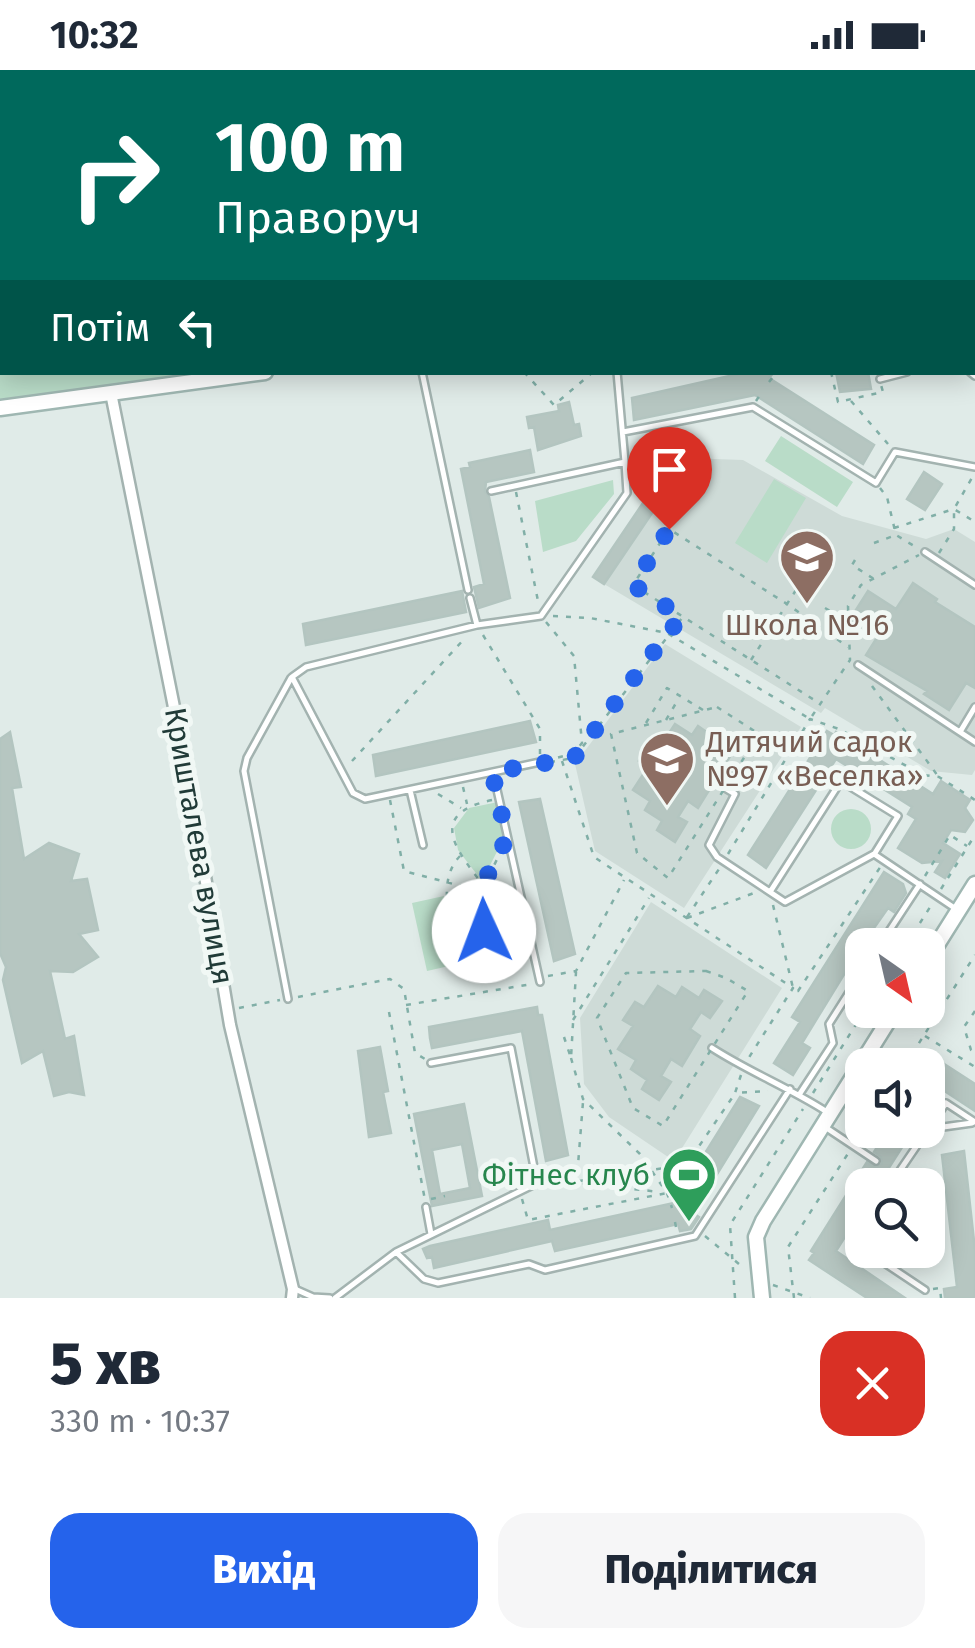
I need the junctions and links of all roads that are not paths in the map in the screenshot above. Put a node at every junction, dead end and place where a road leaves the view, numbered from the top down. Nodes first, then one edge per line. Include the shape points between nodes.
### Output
1 (244, 375) edge
2 (423, 375) edge
3 (617, 375) edge
4 (894, 375) edge
5 (880, 378) road end
6 (111, 393) junction
7 (0, 408) edge
8 (623, 432) junction
9 (625, 462) junction
10 (975, 470) edge
11 (491, 490) dead end
12 (925, 552) road end
13 (975, 585) edge
14 (468, 590) dead end
15 (470, 598) dead end
16 (476, 625) junction
17 (858, 665) road end
18 (292, 677) junction
19 (975, 707) edge
20 (960, 732) junction
21 (975, 742) edge
22 (540, 762) road end
23 (492, 772) junction
24 (725, 788) road end
25 (410, 790) junction
26 (422, 846) dead end
27 (874, 854) junction
28 (920, 884) junction
29 (975, 884) edge
30 (768, 890) junction
31 (958, 910) junction
32 (891, 928) edge
33 (945, 931) edge
34 (540, 982) road end
35 (845, 998) edge
36 (288, 999) road end
37 (884, 1028) edge
38 (712, 1048) road end
39 (430, 1063) road end
40 (790, 1089) junction
41 (800, 1094) junction
42 (945, 1105) edge
43 (826, 1119) junction
44 (975, 1122) edge
45 (945, 1126) edge
46 (876, 1160) dead end
47 (425, 1203) road end
48 (431, 1234) junction
49 (396, 1252) junction
50 (892, 1268) edge
51 (924, 1290) road end
52 (293, 1294) edge
53 (333, 1298) edge
54 (762, 1298) edge

1 - 6 street
2 - 14 lane
3 - 8 lane
4 - 5 lane
6 - 7 street
6 - 52 street, Кришталева вулиця via 228,1010
8 - 9 lane
8 - 10 lane via 753,407 876,483 895,452
9 - 11 lane
9 - 16 lane via 627,493 541,616
12 - 13 lane
15 - 16 lane
16 - 18 lane via 306,667
17 - 20 lane
18 - 25 lane via 353,794 365,799
18 - 36 lane via 244,771
19 - 20 lane
20 - 21 lane
22 - 23 lane
23 - 25 lane
23 - 34 lane
24 - 30 lane via 734,794 709,845
25 - 26 lane
27 - 28 lane
27 - 30 lane via 785,902
27 - 30 lane via 898,816 842,781
28 - 31 lane
28 - 32 lane
29 - 31 street
31 - 33 street
35 - 41 lane via 828,1024 833,1043
37 - 43 street
38 - 40 lane
39 - 48 lane via 511,1048 536,1181
40 - 41 lane
40 - 49 lane via 695,1236 546,1270 529,1264 438,1283 424,1279
41 - 43 lane
42 - 44 lane
43 - 46 lane
43 - 54 street via 756,1236
44 - 45 lane
47 - 48 lane
48 - 49 lane
49 - 53 lane
50 - 51 lane
52 - 53 lane

